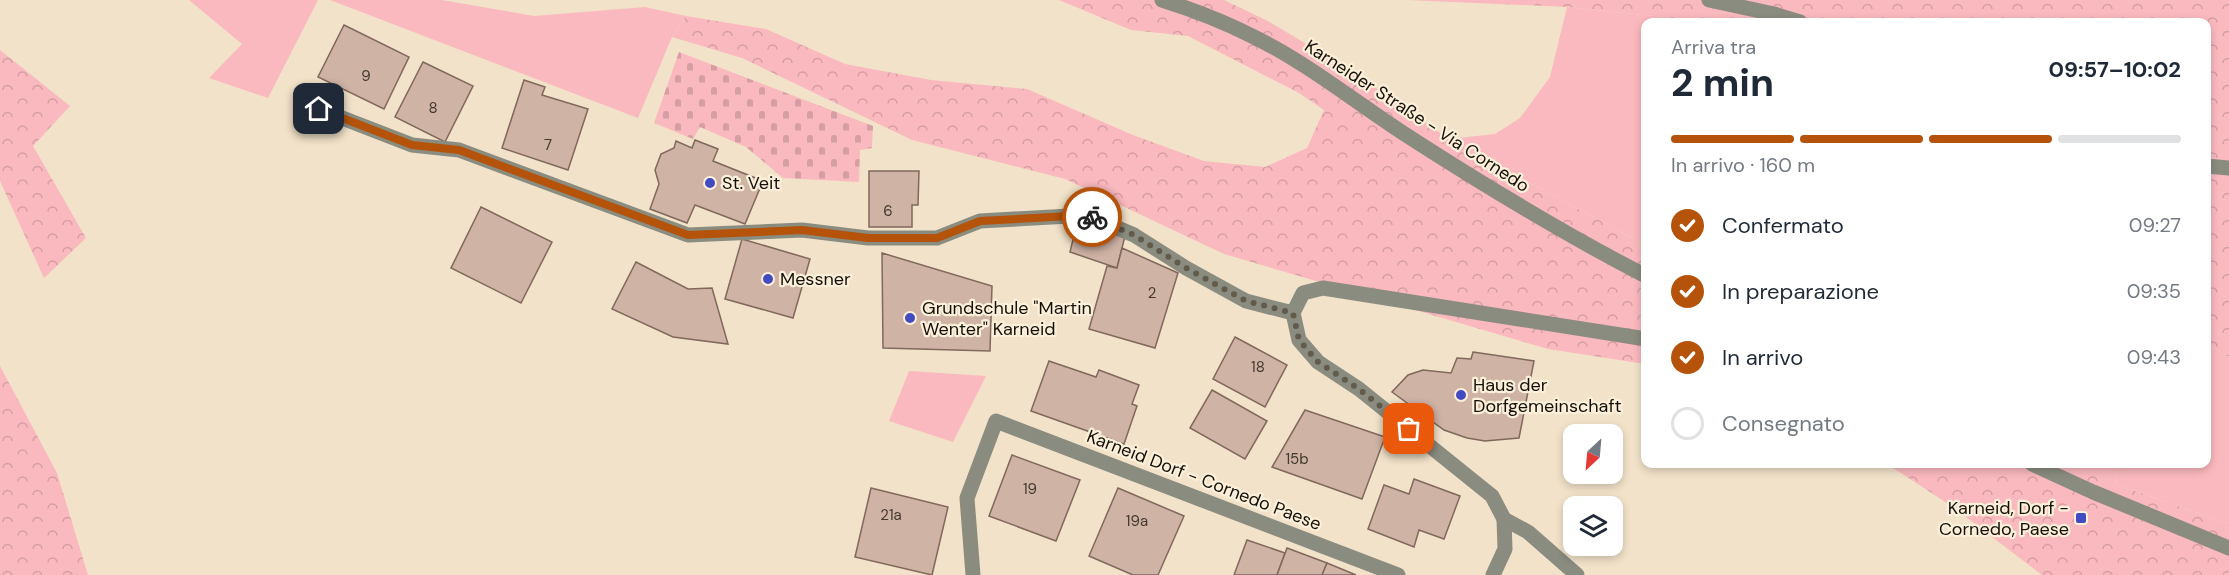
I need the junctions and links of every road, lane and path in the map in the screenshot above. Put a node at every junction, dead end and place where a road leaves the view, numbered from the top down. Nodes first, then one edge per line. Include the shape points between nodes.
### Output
1 (1162, 0) edge
2 (1709, 0) edge
3 (1787, 18) edge
4 (319, 109) dead end
5 (2211, 166) edge
6 (2229, 168) edge
7 (1641, 273) edge
8 (1293, 313) junction
9 (1641, 338) edge
10 (2041, 468) edge
11 (1504, 519) junction
12 (2229, 548) edge
13 (973, 575) edge
14 (1398, 575) edge
15 (1493, 575) edge
16 (1577, 575) edge

1 - 7 street, Karneider Straße - Via Cornedo via 1256,37 1476,178
2 - 3 street
4 - 8 street via 412,145 459,150 688,235 802,230 868,238 937,238 980,221 1088,215 1134,235 1246,301
5 - 6 street
8 - 9 street via 1303,293 1323,288
8 - 11 street via 1299,340 1318,362 1359,389 1492,496
10 - 12 street
11 - 15 street via 1505,549
11 - 16 street via 1528,532
13 - 14 street, Karneid Dorf - Cornedo Paese via 967,498 996,421

